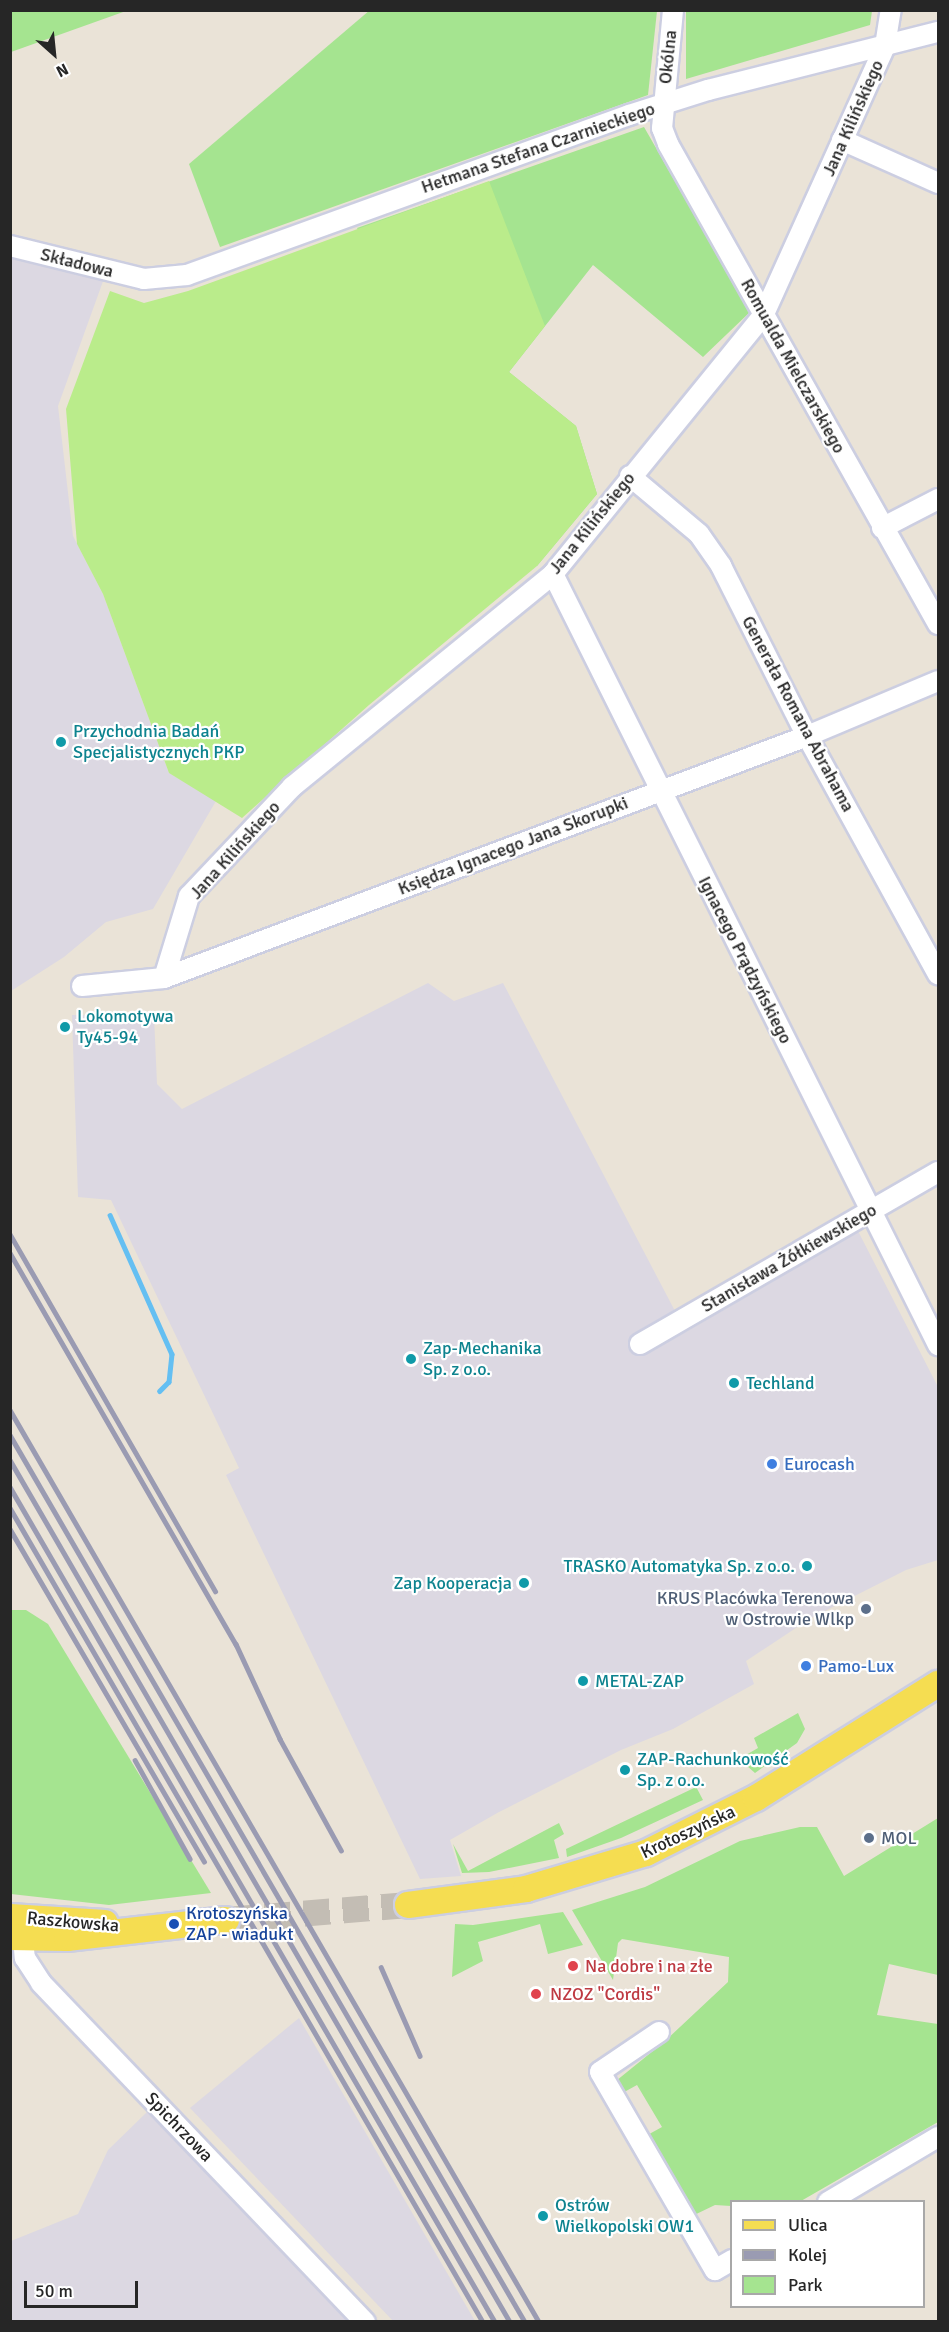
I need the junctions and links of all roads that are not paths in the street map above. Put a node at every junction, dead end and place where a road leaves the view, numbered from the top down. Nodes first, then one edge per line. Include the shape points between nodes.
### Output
1 (673, 10) edge
2 (891, 10) edge
3 (939, 32) edge
4 (885, 46) junction
5 (663, 104) junction
6 (842, 140) junction
7 (939, 183) edge
8 (10, 246) edge
9 (144, 279) joint
10 (764, 314) junction
11 (630, 476) junction
12 (939, 499) edge
13 (882, 528) junction
14 (553, 573) junction
15 (939, 624) edge
16 (939, 681) edge
17 (807, 736) junction
18 (660, 791) junction
19 (939, 974) edge
20 (164, 978) junction
21 (82, 986) dead end
22 (939, 1172) edge
23 (871, 1212) junction
24 (640, 1344) dead end
25 (939, 1345) edge
26 (939, 1684) edge
27 (408, 1905) tunnel mouth
28 (226, 1920) tunnel mouth
29 (16, 1927) edge
30 (659, 2032) dead end
31 (939, 2137) edge
32 (831, 2200) edge
33 (730, 2261) edge
34 (365, 2322) edge

1 - 5 street, Okólna
2 - 4 street, Jana Kilińskiego
3 - 4 street, Hetmana Stefana Czarnieckiego
4 - 5 street, Hetmana Stefana Czarnieckiego
4 - 6 street, Jana Kilińskiego
5 - 9 street, Hetmana Stefana Czarnieckiego via 215,267 165,280
5 - 10 street, Romualda Mielczarskiego via 662,128 668,144
6 - 7 street
6 - 10 street, Jana Kilińskiego
8 - 9 street, Składowa
10 - 11 street, Jana Kilińskiego
10 - 13 street, Romualda Mielczarskiego
11 - 14 street, Jana Kilińskiego
11 - 17 street, Generała Romana Abrahama via 699,534 721,566
12 - 13 street
13 - 15 street, Romualda Mielczarskiego
14 - 18 street, Ignacego Prądzyńskiego
14 - 20 street, Jana Kilińskiego via 292,787 189,896
16 - 17 street, Księdza Ignacego Jana Skorupki
17 - 18 street, Księdza Ignacego Jana Skorupki
17 - 19 street, Generała Romana Abrahama
18 - 20 street, Księdza Ignacego Jana Skorupki
18 - 23 street, Ignacego Prądzyńskiego
20 - 21 street, Księdza Ignacego Jana Skorupki
22 - 23 street, Stanisława Żółkiewskiego
23 - 24 street, Stanisława Żółkiewskiego
23 - 25 street, Ignacego Prądzyńskiego
26 - 27 main road, Krotoszyńska via 750,1801 646,1852 526,1889
28 - 29 main road, Raszkowska via 135,1927
29 - 34 street, Spichrzowa via 25,1958 41,1983
30 - 33 street via 600,2072 715,2270
31 - 32 street

